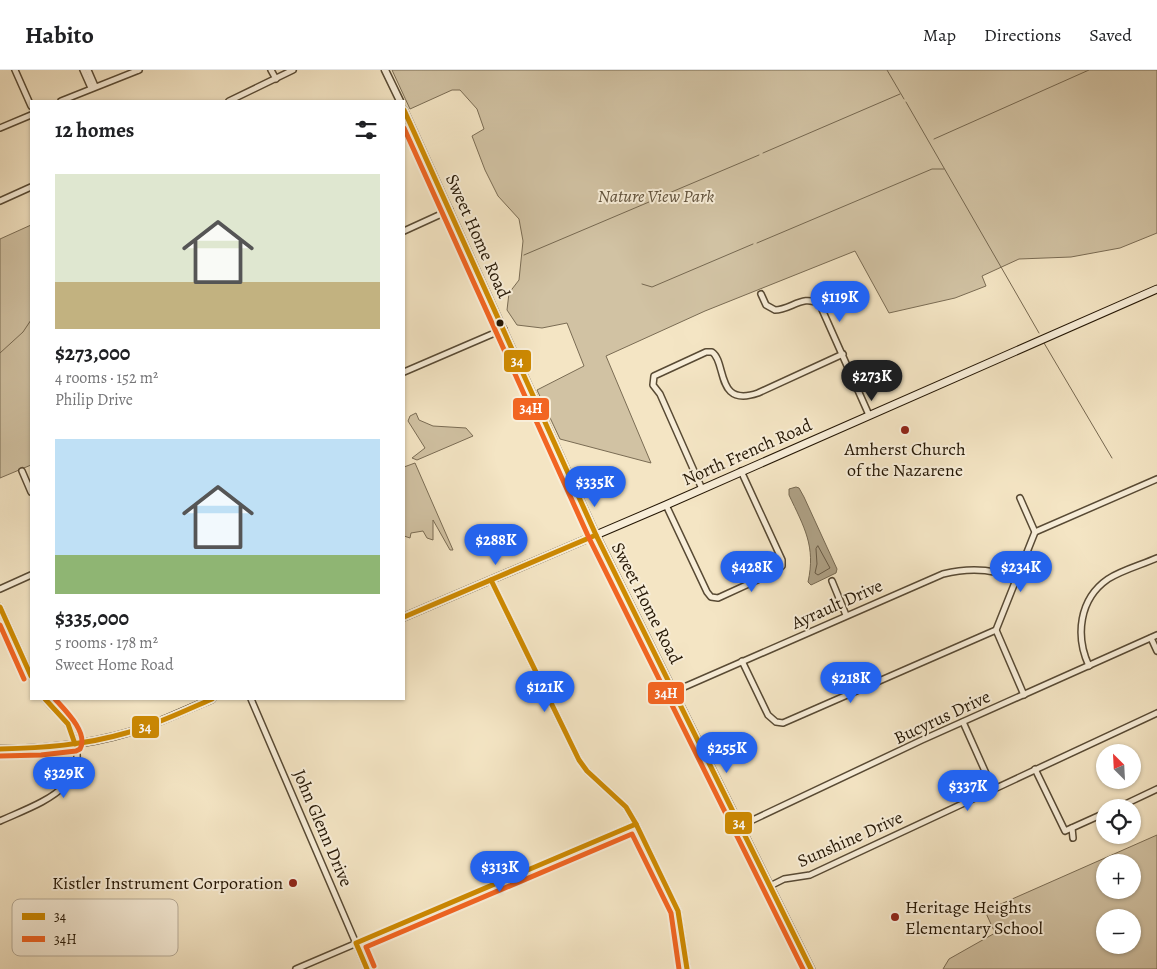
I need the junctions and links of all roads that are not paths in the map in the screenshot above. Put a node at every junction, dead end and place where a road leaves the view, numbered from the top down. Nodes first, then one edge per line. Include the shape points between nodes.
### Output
1 (15, 70) edge
2 (83, 70) edge
3 (88, 70) edge
4 (139, 70) edge
5 (271, 70) edge
6 (293, 70) edge
7 (385, 70) edge
8 (276, 80) junction
9 (93, 87) junction
10 (63, 100) edge
11 (231, 100) edge
12 (400, 100) edge
13 (30, 104) edge
14 (405, 112) edge
15 (30, 115) edge
16 (0, 128) edge
17 (30, 187) edge
18 (0, 201) edge
19 (450, 210) junction
20 (405, 231) edge
21 (1157, 289) edge
22 (761, 294) dead end
23 (504, 329) junction
24 (843, 354) junction
25 (405, 372) edge
26 (869, 415) junction
27 (22, 471) dead end
28 (741, 472) junction
29 (1157, 479) edge
30 (702, 489) junction
31 (30, 490) edge
32 (1020, 498) dead end
33 (666, 505) junction
34 (1035, 532) junction
35 (596, 535) junction
36 (1157, 558) edge
37 (30, 575) edge
38 (1016, 579) junction
39 (491, 580) junction
40 (832, 581) dead end
41 (0, 589) edge
42 (0, 607) edge
43 (846, 615) junction
44 (405, 617) edge
45 (996, 630) junction
46 (1157, 636) edge
47 (1151, 638) junction
48 (1157, 651) edge
49 (742, 661) junction
50 (1089, 666) junction
51 (30, 674) edge
52 (675, 691) junction
53 (1024, 695) junction
54 (46, 700) edge
55 (210, 700) edge
56 (251, 700) edge
57 (1157, 713) edge
58 (963, 722) junction
59 (75, 744) junction
60 (0, 749) edge
61 (1035, 769) junction
62 (994, 789) junction
63 (1157, 789) edge
64 (1136, 799) edge
65 (1096, 817) edge
66 (0, 821) edge
67 (636, 824) junction
68 (740, 826) junction
69 (1072, 828) junction
70 (1073, 838) dead end
71 (770, 886) junction
72 (356, 943) junction
73 (296, 969) edge
74 (367, 969) edge
75 (687, 969) edge
76 (811, 969) edge

1 - 13 street
2 - 9 street
3 - 9 street
4 - 9 street via 103,86
5 - 8 street
6 - 8 street
7 - 12 street
8 - 11 street
9 - 10 street
14 - 19 street, Sweet Home Road
15 - 16 street
17 - 18 street
19 - 20 street
19 - 23 street, Sweet Home Road
21 - 26 main road, North French Road
22 - 24 street via 766,305 774,310 803,300 816,302 822,308
23 - 25 street
23 - 35 street, Sweet Home Road
24 - 26 street
24 - 30 street via 746,396 728,389 712,352 654,376 653,385
26 - 28 main road, North French Road
27 - 31 street
28 - 30 main road, North French Road
28 - 33 street via 782,566 718,598 707,592
29 - 34 street
30 - 33 main road, North French Road
32 - 34 street
33 - 35 main road, North French Road
34 - 38 street
35 - 39 main road, North French Road
35 - 52 main road, Sweet Home Road
36 - 50 street via 1108,579 1090,599 1080,632
37 - 41 street
38 - 43 street, Ayrault Drive via 987,570 954,571 932,577
38 - 45 street
39 - 44 main road, North French Road
39 - 67 street via 579,760 626,807
40 - 43 street
42 - 51 street
43 - 49 street, Ayrault Drive
45 - 49 street via 783,723 770,718
45 - 53 street
46 - 47 street, Bucyrus Drive
47 - 48 street
47 - 50 street, Bucyrus Drive
49 - 52 street, Ayrault Drive
50 - 53 street, Bucyrus Drive
52 - 68 main road, Sweet Home Road
53 - 58 street, Bucyrus Drive
54 - 59 street via 68,724
55 - 59 main road via 146,727
56 - 72 street, John Glenn Drive
57 - 61 street, Sunshine Drive
58 - 62 street
58 - 68 street, Bucyrus Drive
59 - 60 main road
59 - 66 street via 76,769 67,784
61 - 62 street, Sunshine Drive
61 - 69 street via 1065,831
62 - 71 street, Sunshine Drive via 810,875 784,879
63 - 64 street
65 - 69 street
67 - 72 street
67 - 75 street via 678,912
68 - 71 main road, Sweet Home Road
69 - 70 street
71 - 76 main road, Sweet Home Road
72 - 73 street
72 - 74 street, John Glenn Drive

